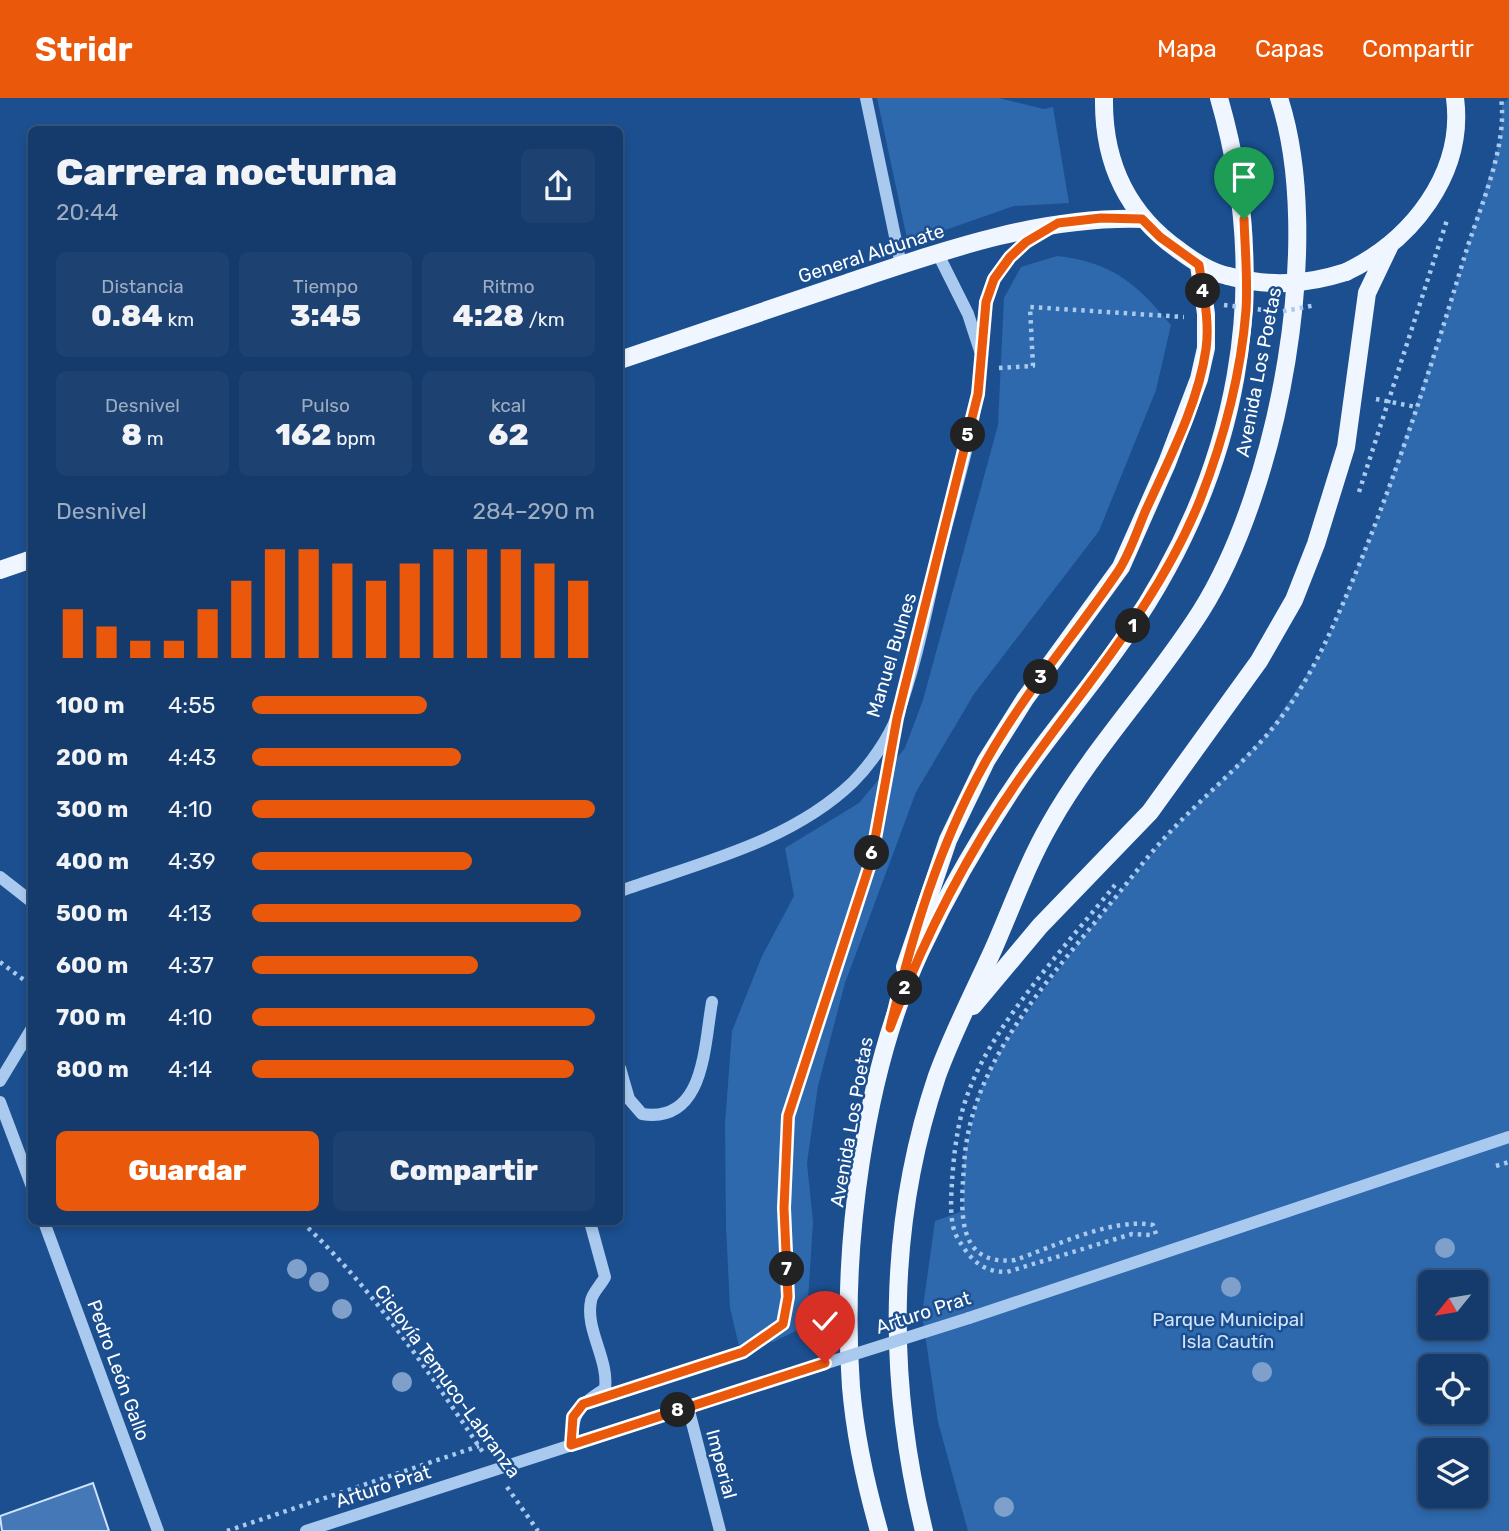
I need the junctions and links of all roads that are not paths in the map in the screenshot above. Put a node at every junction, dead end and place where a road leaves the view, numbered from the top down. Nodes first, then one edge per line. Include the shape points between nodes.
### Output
1 (866, 98) edge
2 (1104, 98) edge
3 (1219, 98) edge
4 (1279, 98) edge
5 (1455, 98) edge
6 (1142, 219) junction
7 (1058, 223) junction
8 (1389, 247) junction
9 (937, 252) junction
10 (901, 265) junction
11 (1199, 265) junction
12 (623, 359) edge
13 (982, 364) junction
14 (28, 560) edge
15 (0, 569) edge
16 (0, 877) edge
17 (623, 890) edge
18 (28, 899) edge
19 (712, 1002) dead end
20 (958, 1022) junction
21 (890, 1028) junction
22 (28, 1034) edge
23 (623, 1078) edge
24 (0, 1081) edge
25 (0, 1102) edge
26 (1509, 1137) edge
27 (28, 1176) edge
28 (45, 1225) edge
29 (591, 1225) edge
30 (688, 1407) junction
31 (571, 1445) junction
32 (158, 1531) edge
33 (306, 1531) edge
34 (720, 1531) edge
35 (879, 1531) edge
36 (924, 1531) edge

1 - 10 street
2 - 6 main road via 1112,163 1125,196
3 - 21 main road, Avenida Los Poetas via 1244,219 1246,309 1230,407 1200,499 1129,631 989,826 921,950
4 - 20 main road, Avenida Los Poetas via 1289,127 1298,219 1297,292 1268,447 1250,501 1203,608 1051,822
5 - 8 main road via 1453,139 1445,170 1431,199
6 - 7 main road, General Aldunate
6 - 11 main road
7 - 9 main road, General Aldunate
7 - 13 street, Manuel Bulnes via 1026,242 994,279 986,302
8 - 11 main road, bridge via 1346,272 1297,284 1228,276
8 - 20 main road via 1367,293 1346,447 1294,600 1259,661 1150,812 1040,926
9 - 10 main road, General Aldunate
9 - 13 street via 968,314
10 - 12 main road, General Aldunate
11 - 21 main road via 1206,348 1167,463 1121,567 986,761 948,840 911,940
13 - 17 street, Manuel Bulnes via 897,718 875,754 828,804 778,834
14 - 15 main road
16 - 18 street
19 - 23 street via 696,1088 684,1104 670,1113 642,1114 629,1099
20 - 36 main road, Avenida Los Poetas via 920,1134 900,1251 897,1370 905,1440
21 - 35 main road, Avenida Los Poetas via 857,1200 849,1326 851,1389
22 - 24 street
25 - 27 street
26 - 30 street, Arturo Prat, bridge
28 - 32 street, Pedro León Gallo
29 - 31 street via 605,1277 591,1298 591,1317 607,1376 605,1389 587,1400 573,1417
30 - 31 street, Arturo Prat
30 - 34 street, Imperial
31 - 33 street, Arturo Prat

